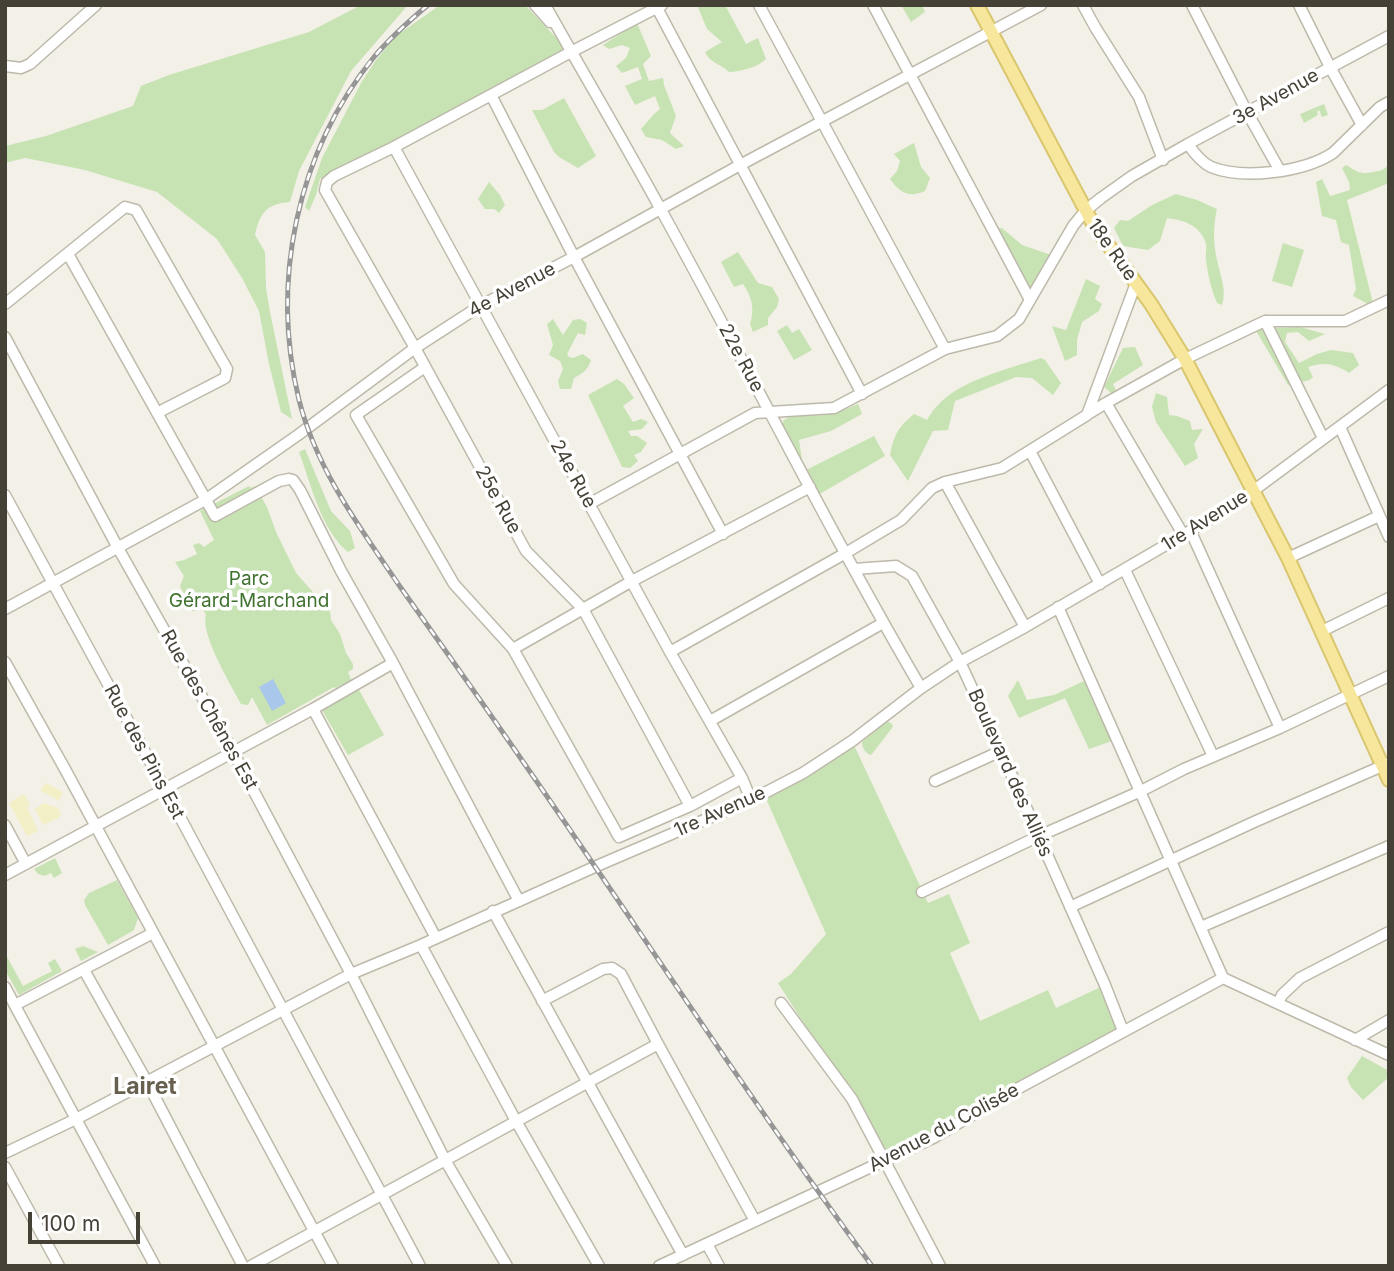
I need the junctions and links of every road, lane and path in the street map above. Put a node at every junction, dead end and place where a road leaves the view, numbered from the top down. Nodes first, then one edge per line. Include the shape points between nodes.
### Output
1 (535, 5) edge
2 (545, 5) edge
3 (759, 5) edge
4 (873, 5) edge
5 (977, 5) edge
6 (1041, 5) edge
7 (1083, 5) edge
8 (1192, 5) edge
9 (1299, 5) edge
10 (93, 6) edge
11 (659, 6) edge
12 (558, 30) junction
13 (990, 33) junction
14 (1389, 36) edge
15 (571, 52) junction
16 (5, 66) edge
17 (1330, 67) junction
18 (911, 74) junction
19 (491, 95) junction
20 (1389, 102) edge
21 (1247, 112) junction
22 (821, 122) junction
23 (1362, 125) junction
24 (1188, 144) junction
25 (394, 147) junction
26 (1163, 159) junction
27 (740, 165) junction
28 (1280, 171) junction
29 (660, 208) junction
30 (1086, 211) junction
31 (68, 254) junction
32 (574, 257) junction
33 (1136, 283) junction
34 (1030, 300) junction
35 (1389, 300) edge
36 (5, 304) edge
37 (480, 306) junction
38 (1265, 321) junction
39 (5, 337) edge
40 (415, 348) junction
41 (945, 349) junction
42 (1185, 359) junction
43 (425, 367) junction
44 (1389, 390) edge
45 (862, 394) junction
46 (1106, 403) junction
47 (770, 413) junction
48 (157, 414) junction
49 (1087, 415) junction
50 (1340, 427) junction
51 (1323, 438) junction
52 (1030, 451) junction
53 (680, 455) junction
54 (945, 482) junction
55 (810, 487) junction
56 (1253, 491) junction
57 (5, 495) edge
58 (205, 500) junction
59 (589, 504) junction
60 (1380, 516) junction
61 (723, 534) junction
62 (1188, 534) junction
63 (1389, 537) edge
64 (118, 548) junction
65 (844, 554) junction
66 (1288, 558) junction
67 (854, 569) junction
68 (1125, 570) junction
69 (632, 582) junction
70 (53, 583) junction
71 (1100, 584) junction
72 (1389, 598) edge
73 (1058, 607) junction
74 (5, 609) edge
75 (583, 609) junction
76 (883, 623) junction
77 (1025, 627) junction
78 (1322, 631) junction
79 (513, 649) junction
80 (670, 652) junction
81 (5, 662) edge
82 (960, 662) junction
83 (393, 663) junction
84 (1389, 676) edge
85 (920, 688) junction
86 (1351, 695) junction
87 (313, 709) junction
88 (710, 721) junction
89 (1280, 728) junction
90 (1001, 751) junction
91 (233, 752) junction
92 (1213, 757) junction
93 (1386, 764) edge
94 (742, 778) junction
95 (1389, 780) edge
96 (935, 781) dead end
97 (164, 789) junction
98 (1141, 792) junction
99 (751, 800) junction
100 (690, 806) junction
101 (5, 825) edge
102 (97, 827) junction
103 (1039, 836) junction
104 (1389, 846) edge
105 (1172, 861) junction
106 (26, 864) junction
107 (5, 876) edge
108 (922, 892) dead end
109 (519, 901) junction
110 (1070, 907) junction
111 (494, 911) junction
112 (1201, 928) junction
113 (1389, 932) edge
114 (153, 933) junction
115 (436, 938) junction
116 (421, 945) junction
117 (84, 970) junction
118 (351, 974) junction
119 (1223, 978) junction
120 (5, 987) edge
121 (542, 1001) junction
122 (781, 1003) dead end
123 (1278, 1003) junction
124 (15, 1005) junction
125 (282, 1010) junction
126 (1389, 1020) edge
127 (1123, 1031) junction
128 (1355, 1040) junction
129 (658, 1044) junction
130 (215, 1045) junction
131 (1389, 1055) edge
132 (147, 1082) junction
133 (587, 1082) junction
134 (76, 1119) junction
135 (516, 1121) junction
136 (5, 1153) edge
137 (445, 1160) junction
138 (885, 1161) junction
139 (5, 1167) edge
140 (383, 1194) junction
141 (755, 1221) junction
142 (314, 1231) junction
143 (707, 1244) junction
144 (683, 1255) junction
145 (59, 1266) edge
146 (155, 1266) edge
147 (243, 1266) edge
148 (251, 1266) edge
149 (332, 1266) edge
150 (420, 1266) edge
151 (507, 1266) edge
152 (599, 1266) edge
153 (659, 1266) edge
154 (719, 1266) edge
155 (940, 1266) edge

1 - 12 street, 22e Rue
2 - 12 street, 22e Rue
3 - 22 street
4 - 18 street
5 - 13 main road, 18e Rue
6 - 13 street, 4e Avenue
7 - 26 street via 1139,97
8 - 21 street
9 - 17 street
10 - 16 street via 30,64
11 - 15 street
11 - 27 street
12 - 15 street, 22e Rue
13 - 18 street, 4e Avenue
13 - 30 main road, 18e Rue
14 - 17 street, 3e Avenue
15 - 19 street
15 - 29 street, 22e Rue
17 - 21 street, 3e Avenue
17 - 23 street
18 - 22 street, 4e Avenue
18 - 34 street
19 - 25 street
19 - 32 street
20 - 23 street
21 - 24 street, 3e Avenue
21 - 28 street
22 - 27 street, 4e Avenue
22 - 41 street
23 - 28 street via 1325,158
24 - 26 street, 3e Avenue
24 - 28 street via 1210,166 1241,173
25 - 37 street, 24e Rue
25 - 40 street, 25e Rue via 334,176 325,190
26 - 30 street, 3e Avenue
27 - 29 street, 4e Avenue
27 - 45 street
29 - 32 street, 4e Avenue
29 - 47 street, 22e Rue
30 - 33 main road, 18e Rue
30 - 34 street, 3e Avenue
31 - 36 street
31 - 48 street
31 - 48 street via 125,207 136,210 227,369 225,378
32 - 37 street, 4e Avenue
32 - 53 street
33 - 42 main road, 18e Rue
33 - 49 street
34 - 41 street, 3e Avenue via 1019,319 997,336
35 - 38 street via 1345,321
37 - 40 street, 4e Avenue
37 - 59 street, 24e Rue
38 - 42 street
38 - 51 street
39 - 64 street, Rue des Chênes Est
40 - 43 street, 25e Rue
40 - 58 street, 4e Avenue
41 - 45 street, 3e Avenue
42 - 46 street
42 - 56 main road, 18e Rue
43 - 75 street, 25e Rue via 526,551
43 - 79 street via 356,415 454,584
44 - 50 street, 1re Avenue
45 - 47 street, 3e Avenue via 834,408
46 - 49 street
46 - 62 street
47 - 53 street, 3e Avenue via 755,413
47 - 55 street, 22e Rue
48 - 58 street
49 - 52 street
50 - 51 street, 1re Avenue
50 - 60 street
51 - 56 street, 1re Avenue
52 - 54 street via 1002,468
52 - 71 street
53 - 59 street, 3e Avenue
53 - 61 street
54 - 65 street via 932,488 901,520
54 - 77 street
55 - 61 street
55 - 65 street, 22e Rue
56 - 62 street, 1re Avenue
56 - 66 main road, 18e Rue
57 - 70 street, Rue des Pins Est
58 - 64 street, 4e Avenue
58 - 83 street via 215,516 279,481 293,480
59 - 69 street, 24e Rue
60 - 63 street
60 - 66 street
61 - 69 street
62 - 68 street, 1re Avenue
62 - 89 street
64 - 70 street, 4e Avenue
64 - 91 street, Rue des Chênes Est
65 - 67 street, 22e Rue
65 - 80 street
66 - 78 main road, 18e Rue
67 - 76 street, 22e Rue
67 - 82 street, Boulevard des Alliés via 896,566 912,576
68 - 71 street, 1re Avenue
68 - 92 street
69 - 75 street
69 - 80 street, 24e Rue
70 - 74 street, 4e Avenue
70 - 97 street, Rue des Pins Est
71 - 73 street, 1re Avenue
72 - 78 street
73 - 77 street, 1re Avenue
73 - 98 street
75 - 79 street
75 - 100 street, 25e Rue
76 - 85 street, 22e Rue
76 - 88 street
77 - 82 street, 1re Avenue
78 - 86 main road, 18e Rue
79 - 100 street, 1re Avenue via 619,837
80 - 88 street, 24e Rue
81 - 102 street
82 - 85 street, 1re Avenue
82 - 90 street, Boulevard des Alliés
83 - 87 street
83 - 109 street
84 - 86 street
85 - 99 street, 1re Avenue via 828,757
86 - 89 street
86 - 93 main road, 18e Rue
87 - 91 street
87 - 115 street
88 - 94 street, 24e Rue
89 - 92 street
90 - 96 street
90 - 103 street, Boulevard des Alliés
91 - 97 street
91 - 118 street, Rue des Chênes Est
92 - 98 street
93 - 95 main road, 18e Rue
93 - 105 street
94 - 99 street, 24e Rue
94 - 100 street, 1re Avenue
97 - 102 street
97 - 125 street, Rue des Pins Est
98 - 103 street
98 - 105 street
99 - 109 street, 1re Avenue
101 - 106 street
102 - 106 street
102 - 114 street
103 - 108 street
103 - 110 street, Boulevard des Alliés
104 - 112 street
105 - 110 street
105 - 112 street
106 - 107 street
109 - 111 street, 1re Avenue
110 - 127 street, Boulevard des Alliés
111 - 115 street, 1re Avenue
111 - 121 street
112 - 119 street
113 - 123 street via 1300,978
114 - 117 street
114 - 130 street
115 - 116 street, 1re Avenue
116 - 118 street, 1re Avenue
116 - 135 street
117 - 124 street
117 - 132 street
118 - 125 street, 1re Avenue
118 - 137 street, Rue des Chênes Est
119 - 123 street
119 - 127 street, Avenue du Colisée
120 - 124 street
121 - 129 street via 612,968 621,974
121 - 133 street
122 - 138 street via 852,1099
123 - 128 street
124 - 134 street
125 - 130 street, 1re Avenue
125 - 140 street, Rue des Pins Est
126 - 128 street
127 - 138 street, Avenue du Colisée
128 - 131 street
129 - 133 street
129 - 141 street
130 - 132 street, 1re Avenue
130 - 142 street
132 - 134 street, 1re Avenue
132 - 147 street
133 - 135 street
133 - 144 street
134 - 136 street, 1re Avenue
134 - 146 street
135 - 137 street
135 - 152 street
137 - 140 street
137 - 151 street, Rue des Chênes Est
138 - 141 street, Avenue du Colisée
138 - 155 street
139 - 145 street
140 - 142 street
140 - 150 street, Rue des Pins Est
141 - 143 street, Avenue du Colisée
142 - 148 street
142 - 149 street
143 - 144 street, Avenue du Colisée
143 - 154 street
144 - 153 street, Avenue du Colisée

